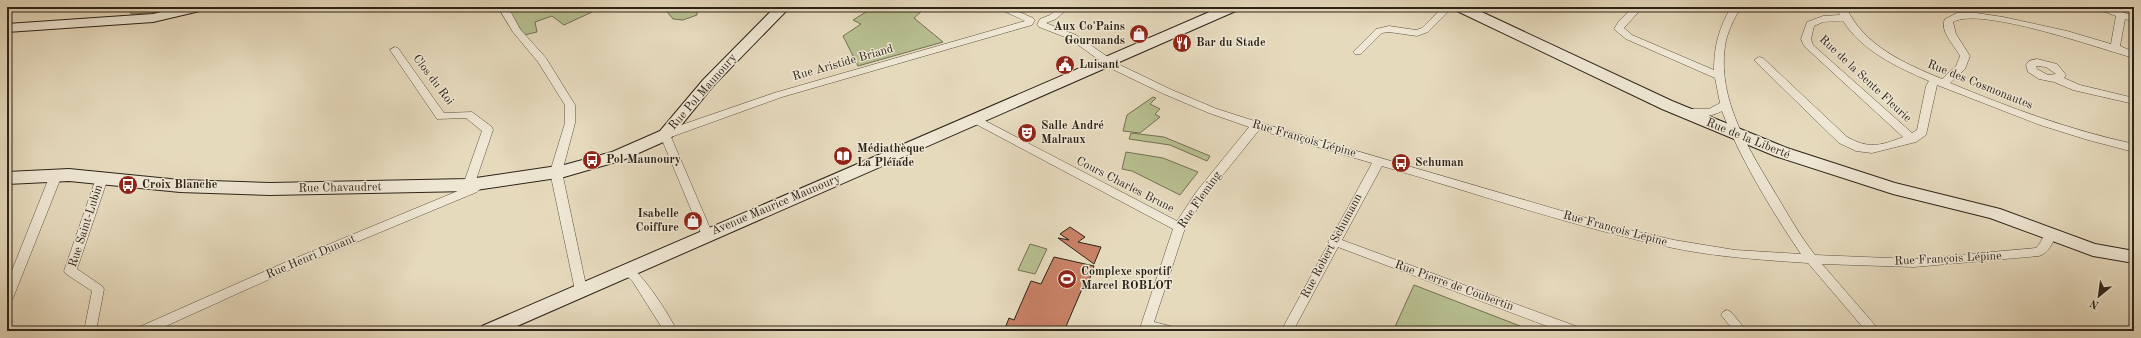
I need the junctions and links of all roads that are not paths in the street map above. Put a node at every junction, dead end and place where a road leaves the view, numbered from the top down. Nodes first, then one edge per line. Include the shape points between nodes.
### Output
1 (199, 7) edge
2 (503, 7) edge
3 (783, 7) edge
4 (1000, 7) edge
5 (1064, 7) edge
6 (1233, 7) edge
7 (1448, 7) edge
8 (1460, 7) edge
9 (1638, 7) edge
10 (1736, 7) edge
11 (1841, 7) edge
12 (2097, 7) edge
13 (2121, 15) junction
14 (1846, 18) junction
15 (2134, 19) edge
16 (1030, 22) junction
17 (1042, 23) junction
18 (7, 28) edge
19 (2115, 46) junction
20 (395, 50) dead end
21 (1358, 52) dead end
22 (2134, 55) edge
23 (1759, 60) dead end
24 (1108, 61) junction
25 (1719, 76) junction
26 (2057, 79) dead end
27 (1939, 82) junction
28 (2134, 102) edge
29 (1724, 105) junction
30 (1680, 110) junction
31 (974, 119) junction
32 (1258, 126) junction
33 (1736, 134) junction
34 (665, 135) junction
35 (1912, 139) junction
36 (2134, 148) edge
37 (1379, 162) junction
38 (556, 172) junction
39 (56, 175) junction
40 (7, 178) edge
41 (102, 178) junction
42 (474, 184) junction
43 (1179, 227) junction
44 (707, 235) junction
45 (2050, 235) junction
46 (1334, 241) junction
47 (2134, 257) edge
48 (1812, 259) junction
49 (627, 270) junction
50 (581, 290) junction
51 (7, 298) edge
52 (1727, 315) dead end
53 (1146, 328) edge
54 (90, 331) edge
55 (143, 331) edge
56 (488, 331) edge
57 (671, 331) edge
58 (1170, 331) edge
59 (1287, 331) edge
60 (1574, 331) edge
61 (1742, 331) edge
62 (1874, 331) edge

1 - 18 street via 153,18
2 - 38 street via 516,30 542,60 570,105 570,123
3 - 34 street, Rue Pol Maunoury via 708,83
4 - 16 street
5 - 17 street
6 - 24 street, Avenue Maurice Maunoury
7 - 21 street via 1425,30 1417,33 1388,29 1379,31
8 - 30 street, Rue de la Liberté
9 - 25 street via 1622,23 1619,30 1629,37
10 - 25 street via 1724,30 1719,50
11 - 14 street, Rue des Cosmonautes
12 - 13 street
13 - 15 street
13 - 19 street
14 - 27 street, Rue des Cosmonautes via 1862,38 1894,62
14 - 35 street, Rue de la Sente Fleurie via 1828,17 1810,24 1806,39 1809,46
16 - 17 street, Rue François Lépine via 1036,18
16 - 34 street, Rue Aristide Briand via 813,85
17 - 24 street, Rue François Lépine via 1073,37
19 - 22 street
19 - 27 street via 2007,14 1982,9 1962,9 1953,12 1948,19 1948,28 1964,56 1961,67
20 - 42 street, Clos du Roi via 441,117 468,114 488,130
23 - 35 street via 1843,140 1856,147 1868,150
24 - 31 street, Avenue Maurice Maunoury
24 - 32 street, Rue François Lépine via 1168,92
25 - 29 street
26 - 28 street via 2076,88
27 - 35 street via 1931,86 1922,132
27 - 36 street, Rue des Cosmonautes via 2043,124
29 - 30 street via 1708,113
29 - 33 street
30 - 33 street, Rue de la Liberté
31 - 43 street, Cours Charles Brune
31 - 44 street, Avenue Maurice Maunoury
32 - 37 street, Rue François Lépine
32 - 43 street, Rue Fleming via 1250,132 1201,194
33 - 45 street, Rue de la Liberté via 1828,169 1994,213
33 - 48 street
34 - 38 street, Rue Chavaudret via 612,158
34 - 44 street, Rue Pol Maunoury
37 - 46 street, Rue Robert Schumann
37 - 48 street, Rue François Lépine via 1617,231 1674,244 1735,254
38 - 42 street, Rue Chavaudret
38 - 50 street
39 - 40 street, Rue Chavaudret
39 - 41 street, Rue Chavaudret
39 - 51 street
41 - 42 street, Rue Chavaudret via 180,186 270,189
41 - 54 street, Rue Saint-Lubin via 70,271 98,290
42 - 55 street, Rue Henri Dunant via 473,189 290,265
43 - 53 street, Rue Fleming
44 - 49 street, Avenue Maurice Maunoury
45 - 47 street via 2093,250
45 - 48 street, Rue François Lépine via 2039,252 1914,263
46 - 59 street, Rue Robert Schumann
46 - 60 street, Rue Pierre de Coubertin
48 - 62 street
49 - 50 street, Avenue Maurice Maunoury
49 - 57 street via 637,280
50 - 56 street, Avenue Maurice Maunoury
52 - 61 street
53 - 58 street

